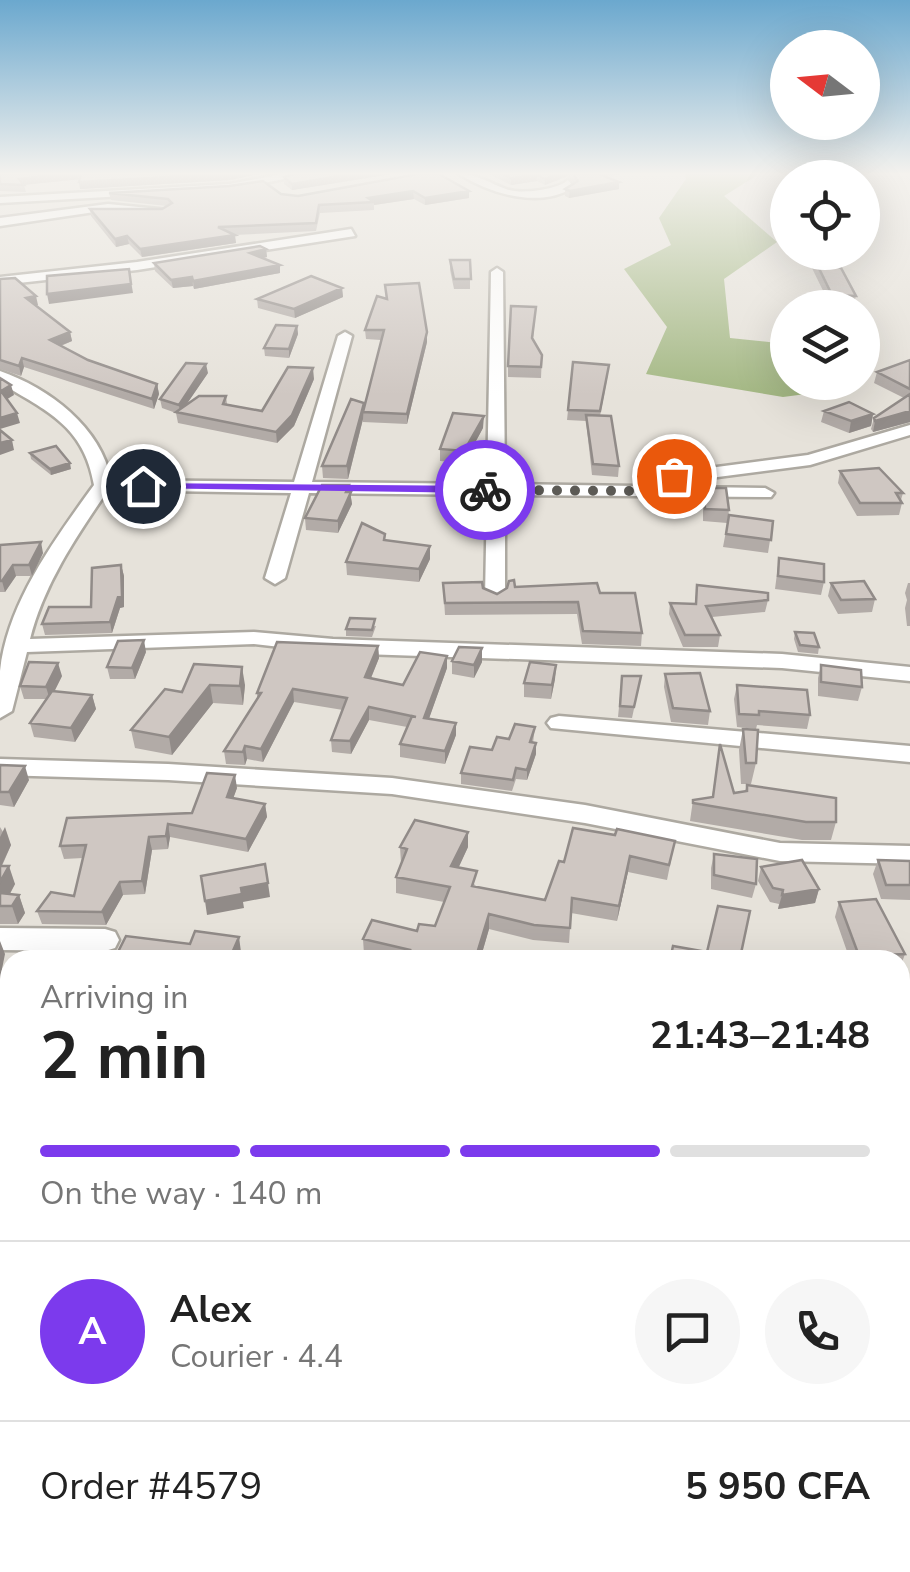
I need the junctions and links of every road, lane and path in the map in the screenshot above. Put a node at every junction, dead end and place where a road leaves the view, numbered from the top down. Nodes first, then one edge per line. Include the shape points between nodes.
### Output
1 (258, 247) edge
2 (497, 272) dead end
3 (0, 281) edge
4 (345, 336) dead end
5 (0, 376) edge
6 (910, 430) edge
7 (104, 486) junction
8 (300, 488) junction
9 (495, 490) junction
10 (630, 491) junction
11 (765, 493) dead end
12 (63, 542) junction
13 (31, 544) edge
14 (275, 578) dead end
15 (495, 597) edge
16 (19, 646) junction
17 (910, 674) edge
18 (0, 711) edge
19 (559, 723) dead end
20 (910, 754) edge
21 (0, 767) edge
22 (910, 856) edge
23 (0, 939) edge
24 (105, 940) dead end

1 - 3 street
2 - 9 street
4 - 8 street
5 - 7 street via 94,444
6 - 10 street via 810,460 657,479
7 - 8 street
7 - 12 street
8 - 9 street
8 - 14 street
9 - 10 street
9 - 15 street
10 - 11 street
12 - 13 street
12 - 16 street via 26,614
16 - 17 street via 254,638 782,661
16 - 18 street
19 - 20 street
21 - 22 street via 392,786 780,852
23 - 24 street

